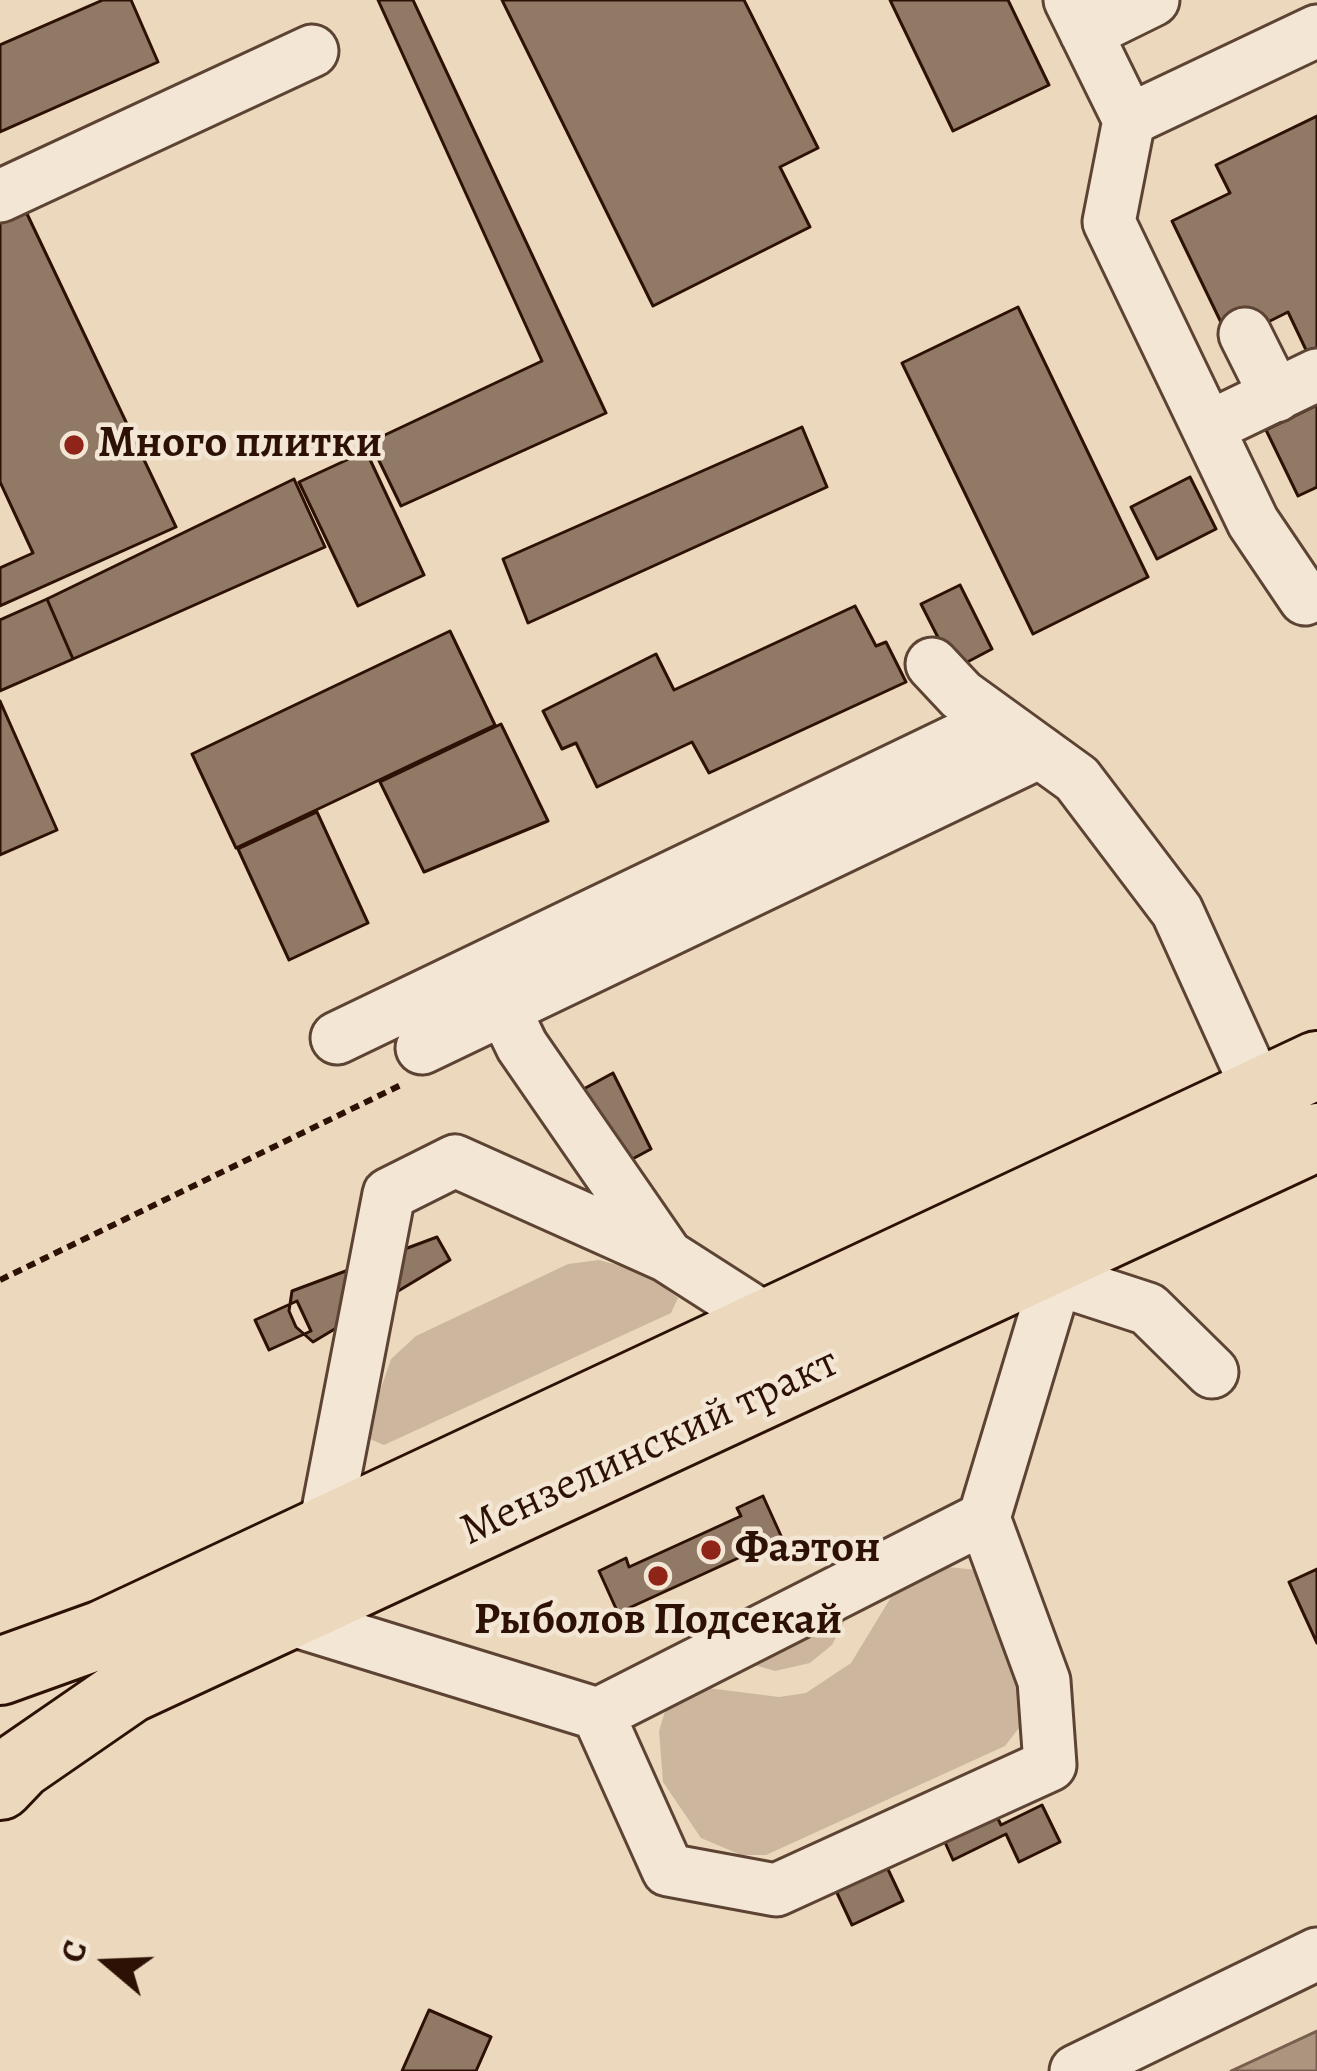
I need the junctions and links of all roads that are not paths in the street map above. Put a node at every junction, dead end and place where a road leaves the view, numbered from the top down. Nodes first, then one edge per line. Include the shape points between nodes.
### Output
1 (1153, 0) edge
2 (1078, 17) edge
3 (1317, 31) edge
4 (312, 50) dead end
5 (1129, 120) junction
6 (0, 196) edge
7 (1245, 334) dead end
8 (1296, 386) edge
9 (1208, 427) junction
10 (1313, 606) edge
11 (932, 664) dead end
12 (997, 721) junction
13 (1040, 752) junction
14 (494, 988) junction
15 (337, 1038) dead end
16 (415, 1065) road end
17 (1317, 1065) edge
18 (1259, 1092) junction
19 (1317, 1137) edge
20 (667, 1256) junction
21 (1050, 1268) junction
22 (770, 1322) junction
23 (1212, 1372) dead end
24 (984, 1518) junction
25 (324, 1531) junction
26 (286, 1618) junction
27 (0, 1671) edge
28 (598, 1714) junction
29 (0, 1786) edge
30 (1317, 1954) edge
31 (1076, 2071) edge

1 - 2 lane
2 - 5 lane
3 - 5 lane
4 - 6 lane
5 - 9 lane via 1109,222
7 - 8 lane
8 - 9 lane
9 - 10 lane via 1253,522
11 - 12 lane
12 - 13 lane
12 - 14 lane
13 - 14 lane
13 - 18 lane via 1077,779 1177,911
14 - 15 lane
14 - 16 lane
14 - 20 lane via 522,1046
17 - 18 main road, Мензелинский тракт
18 - 22 main road, Мензелинский тракт
19 - 21 main road, Мензелинский тракт
20 - 22 lane
20 - 25 lane via 455,1161 389,1194
21 - 23 lane via 1148,1309
21 - 24 lane
21 - 26 main road, Мензелинский тракт
22 - 25 main road, Мензелинский тракт
24 - 28 lane
24 - 28 lane via 1044,1682 1050,1765 776,1890 668,1870
25 - 27 main road, Мензелинский тракт via 103,1634
26 - 28 lane
26 - 29 main road, Мензелинский тракт via 130,1689
30 - 31 lane

